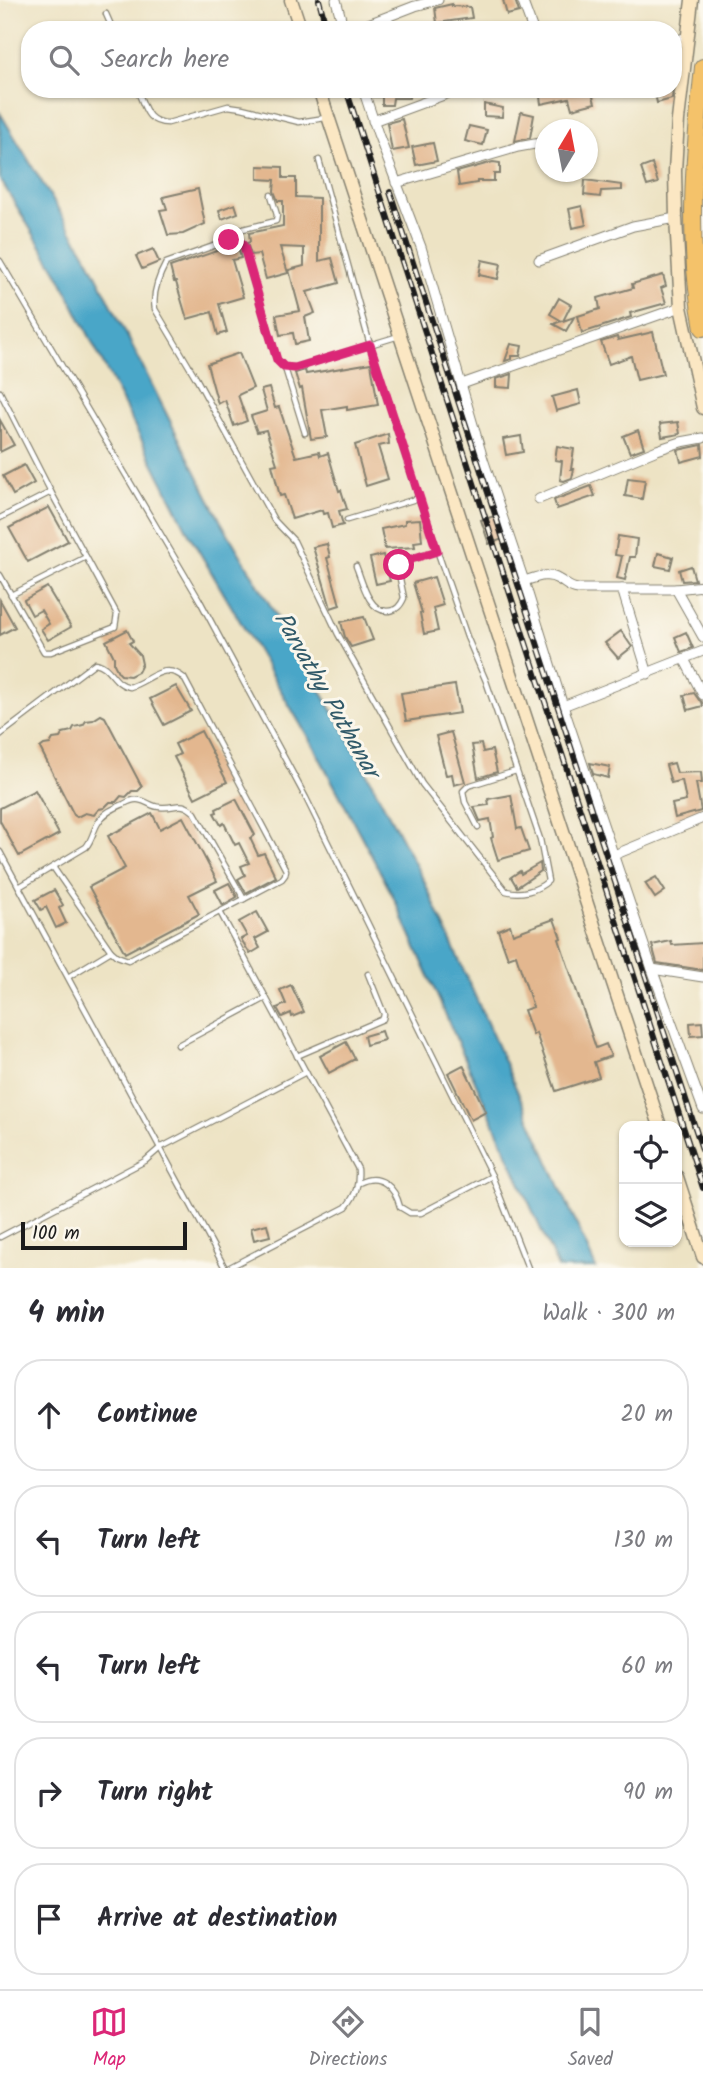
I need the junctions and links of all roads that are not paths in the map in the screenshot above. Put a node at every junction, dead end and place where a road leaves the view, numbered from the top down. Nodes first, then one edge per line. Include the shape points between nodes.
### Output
1 (291, 0) edge
2 (336, 0) edge
3 (438, 0) edge
4 (522, 0) edge
5 (692, 0) edge
6 (106, 14) dead end
7 (109, 21) edge
8 (298, 21) edge
9 (342, 21) edge
10 (376, 21) edge
11 (530, 21) edge
12 (688, 37) junction
13 (682, 39) edge
14 (703, 67) edge
15 (682, 87) edge
16 (141, 98) edge
17 (322, 98) edge
18 (366, 98) edge
19 (436, 98) edge
20 (681, 98) edge
21 (328, 117) junction
22 (373, 121) junction
23 (535, 144) edge
24 (319, 160) dead end
25 (396, 183) junction
26 (271, 195) dead end
27 (676, 218) junction
28 (233, 239) junction
29 (539, 260) dead end
30 (0, 261) edge
31 (681, 307) junction
32 (703, 328) edge
33 (400, 336) junction
34 (370, 345) junction
35 (284, 367) junction
36 (462, 384) junction
37 (0, 393) edge
38 (703, 408) edge
39 (305, 433) dead end
40 (703, 438) edge
41 (51, 492) junction
42 (419, 498) junction
43 (539, 499) dead end
44 (0, 518) edge
45 (346, 520) dead end
46 (437, 551) junction
47 (86, 557) junction
48 (356, 566) dead end
49 (0, 575) edge
50 (524, 581) junction
51 (703, 586) edge
52 (622, 589) junction
53 (676, 589) junction
54 (11, 595) junction
55 (703, 637) edge
56 (703, 651) edge
57 (684, 659) junction
58 (648, 674) junction
59 (703, 695) edge
60 (563, 706) junction
61 (0, 735) edge
62 (516, 771) junction
63 (703, 818) edge
64 (478, 827) dead end
65 (0, 852) edge
66 (614, 855) junction
67 (53, 867) junction
68 (19, 887) junction
69 (244, 899) junction
70 (220, 912) junction
71 (111, 951) junction
72 (652, 969) junction
73 (368, 974) dead end
74 (68, 977) junction
75 (703, 977) edge
76 (266, 998) junction
77 (177, 1045) dead end
78 (297, 1056) junction
79 (306, 1072) junction
80 (703, 1109) edge
81 (658, 1121) edge
82 (160, 1148) junction
83 (492, 1176) junction
84 (359, 1183) junction
85 (679, 1184) edge
86 (0, 1237) edge
87 (703, 1257) edge
88 (227, 1268) edge
89 (528, 1268) edge

1 - 8 main road
2 - 9 street
3 - 10 street
4 - 11 street
5 - 12 main road
6 - 7 lane
12 - 13 street
12 - 15 main road
14 - 32 highway via 692,228
16 - 21 lane via 149,117 158,123 228,106 299,122
17 - 21 main road
18 - 22 street
19 - 22 street
20 - 27 main road
21 - 33 main road
22 - 25 street
23 - 25 street
24 - 34 lane
25 - 36 street via 421,247
26 - 28 lane via 276,221 234,231
27 - 29 street via 633,226
27 - 31 main road
28 - 35 lane via 244,247 277,360
28 - 62 lane via 166,263 155,309 274,520 294,541 338,634 422,784 506,891 516,894 548,881 540,839
30 - 83 lane via 193,590 306,798
31 - 36 street
31 - 38 main road
33 - 34 lane
33 - 81 main road
34 - 35 lane via 295,368
34 - 42 lane
35 - 39 lane
36 - 50 street
37 - 41 lane
40 - 43 street via 657,450
41 - 44 lane
41 - 47 lane
42 - 45 lane
42 - 46 lane
46 - 48 lane via 399,565 404,598 393,610 372,603
46 - 62 lane
47 - 54 lane
47 - 54 lane via 117,614 111,629 44,652
49 - 54 lane
50 - 52 street via 547,576 571,588
50 - 60 street
51 - 53 street
52 - 53 street
52 - 58 street
53 - 55 street
56 - 57 street
57 - 58 street
57 - 59 street
58 - 60 street
60 - 66 street
61 - 69 lane via 95,663 105,665 125,687 168,670 179,674 285,870 282,879
62 - 64 lane via 463,790
63 - 66 street
65 - 68 lane
66 - 72 street
67 - 68 lane
67 - 69 lane via 86,847 110,810 138,799 159,807 185,806 195,813
67 - 71 lane
68 - 74 lane
69 - 70 lane
70 - 71 lane via 132,958 122,959
70 - 76 lane
71 - 74 lane
72 - 75 street
72 - 80 street
73 - 78 lane via 383,1019
74 - 82 lane
76 - 77 lane
76 - 78 lane
78 - 79 lane
79 - 82 lane
79 - 84 lane via 358,1169
82 - 86 lane via 145,1161
82 - 88 lane
83 - 84 lane via 421,1213 400,1207 390,1185 366,1179
83 - 89 lane
84 - 88 lane via 346,1207
85 - 87 main road

